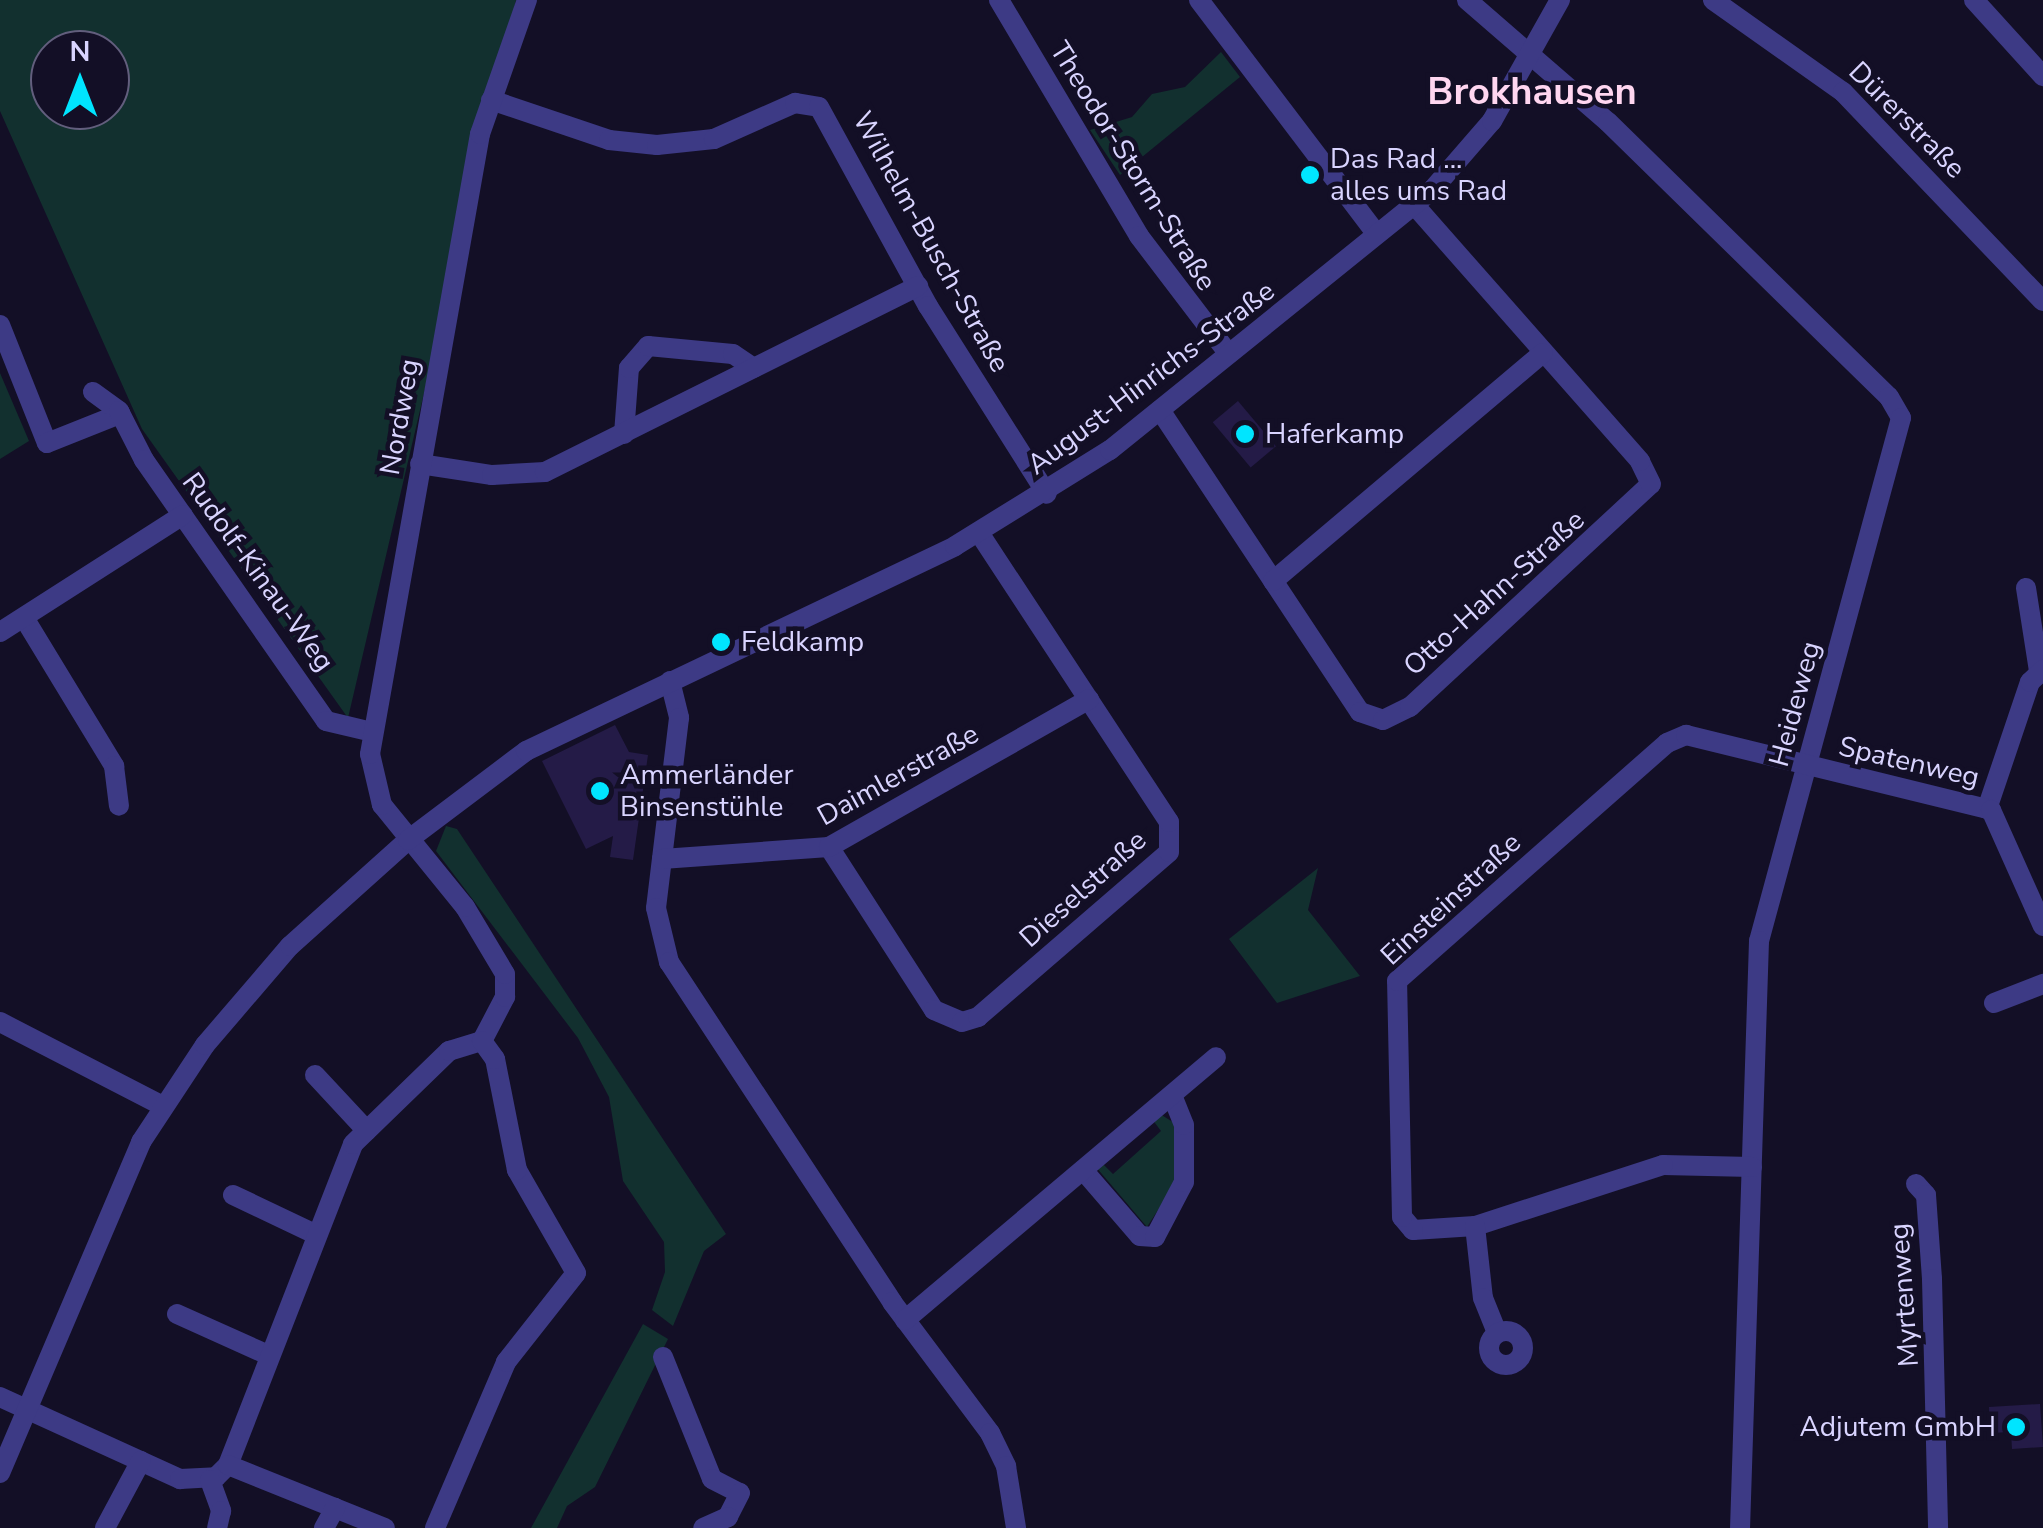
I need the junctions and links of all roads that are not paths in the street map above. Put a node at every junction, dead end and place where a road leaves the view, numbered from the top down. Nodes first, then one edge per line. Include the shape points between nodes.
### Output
1 (527, 0) edge
2 (999, 0) edge
3 (1199, 0) edge
4 (1467, 0) edge
5 (1560, 0) edge
6 (1713, 0) edge
7 (1976, 0) edge
8 (1531, 54) junction
9 (2043, 76) edge
10 (490, 100) junction
11 (1414, 206) junction
12 (1376, 233) junction
13 (918, 286) junction
14 (2043, 301) edge
15 (0, 325) edge
16 (1543, 353) junction
17 (1229, 354) junction
18 (754, 368) junction
19 (94, 392) dead end
20 (1160, 410) junction
21 (120, 414) junction
22 (624, 434) junction
23 (420, 464) junction
24 (1047, 494) junction
25 (183, 514) junction
26 (979, 533) junction
27 (1273, 580) junction
28 (2026, 588) dead end
29 (26, 621) junction
30 (0, 632) edge
31 (2041, 671) edge
32 (670, 681) junction
33 (1088, 699) junction
34 (372, 732) junction
35 (1806, 765) junction
36 (118, 806) dead end
37 (1987, 808) junction
38 (408, 840) junction
39 (829, 847) junction
40 (662, 859) junction
41 (2043, 926) edge
42 (2043, 984) edge
43 (1994, 1003) dead end
44 (0, 1022) edge
45 (482, 1040) junction
46 (1216, 1057) dead end
47 (315, 1075) dead end
48 (1172, 1095) junction
49 (163, 1106) junction
50 (366, 1130) junction
51 (1752, 1167) junction
52 (1082, 1170) junction
53 (1916, 1184) dead end
54 (233, 1195) dead end
55 (1475, 1226) junction
56 (313, 1234) junction
57 (177, 1314) dead end
58 (905, 1320) junction
59 (1496, 1334) dead end
60 (266, 1354) junction
61 (664, 1357) dead end
62 (0, 1398) edge
63 (30, 1411) junction
64 (141, 1461) junction
65 (228, 1465) junction
66 (0, 1473) edge
67 (210, 1480) junction
68 (334, 1508) junction
69 (105, 1528) edge
70 (217, 1528) edge
71 (324, 1528) edge
72 (384, 1528) edge
73 (436, 1528) edge
74 (703, 1528) edge
75 (1016, 1528) edge
76 (1740, 1528) edge
77 (1938, 1528) edge

1 - 10 street, Nordweg
2 - 17 street, Theodor-Storm-Straße via 1139,236
3 - 12 street
4 - 8 street
5 - 8 street, August-Hinrichs-Straße
6 - 14 street, Dürerstraße via 1872,118
7 - 9 street
8 - 11 street, August-Hinrichs-Straße via 1483,134
8 - 35 street, Heideweg via 1899,412
10 - 13 street, Wilhelm-Busch-Straße via 609,140 658,146 714,139 788,105 814,105 832,120
10 - 23 street, Nordweg
11 - 12 street, August-Hinrichs-Straße
11 - 16 street, Otto-Hahn-Straße
12 - 17 street, August-Hinrichs-Straße
13 - 18 street
13 - 24 street, Wilhelm-Busch-Straße
15 - 21 street via 46,443
16 - 27 street
16 - 27 street, Otto-Hahn-Straße via 1640,461 1650,488 1410,707 1383,720 1363,715
17 - 20 street, August-Hinrichs-Straße
18 - 22 street
18 - 22 street via 732,354 648,346 630,368
19 - 21 street, Rudolf-Kinau-Weg
20 - 24 street, August-Hinrichs-Straße
20 - 27 street, Otto-Hahn-Straße
21 - 25 street, Rudolf-Kinau-Weg
22 - 23 street via 535,474
23 - 34 street, Nordweg
24 - 26 street, August-Hinrichs-Straße
25 - 29 street
25 - 34 street, Rudolf-Kinau-Weg via 326,721
26 - 32 street, August-Hinrichs-Straße
26 - 33 street, Dieselstraße
28 - 31 street
29 - 30 street
29 - 36 street via 117,772
31 - 37 street
32 - 38 street, August-Hinrichs-Straße via 526,750
32 - 40 street via 679,714
33 - 39 street, Daimlerstraße
33 - 39 street, Dieselstraße via 1166,817 1170,848 978,1017 956,1022 934,1010
34 - 38 street, Nordweg via 375,791
35 - 37 street, Spatenweg
35 - 51 street, Heideweg via 1759,941
35 - 55 street, Einsteinstraße via 1702,735 1676,737 1398,981 1403,1221 1418,1230
37 - 41 street, Spatenweg
38 - 45 street, Nordweg via 423,850 506,974 505,996
38 - 49 street, August-Hinrichs-Straße via 256,981
39 - 40 street, Daimlerstraße
40 - 58 street via 657,916 673,971
42 - 43 street
44 - 49 street
45 - 50 street via 448,1051
45 - 73 street via 494,1060 517,1170 576,1272 506,1362
46 - 48 street
47 - 50 street
48 - 52 street
48 - 52 street via 1183,1118 1184,1182 1155,1237 1140,1236
49 - 63 street, August-Hinrichs-Straße via 113,1201
50 - 56 street via 350,1149
51 - 55 street, Einsteinstraße via 1663,1165
51 - 76 street, Heideweg
52 - 58 street
53 - 77 street, Myrtenweg via 1926,1195 1932,1279
54 - 56 street
55 - 59 street via 1482,1298
56 - 60 street
57 - 60 street
58 - 75 street via 1000,1450
60 - 65 street
61 - 74 street via 712,1479 740,1494 728,1517
62 - 63 street
63 - 64 street
63 - 66 street, August-Hinrichs-Straße
64 - 67 street via 187,1482
64 - 69 street
65 - 67 street
65 - 68 street
67 - 70 street via 222,1511
68 - 71 street
68 - 72 street

